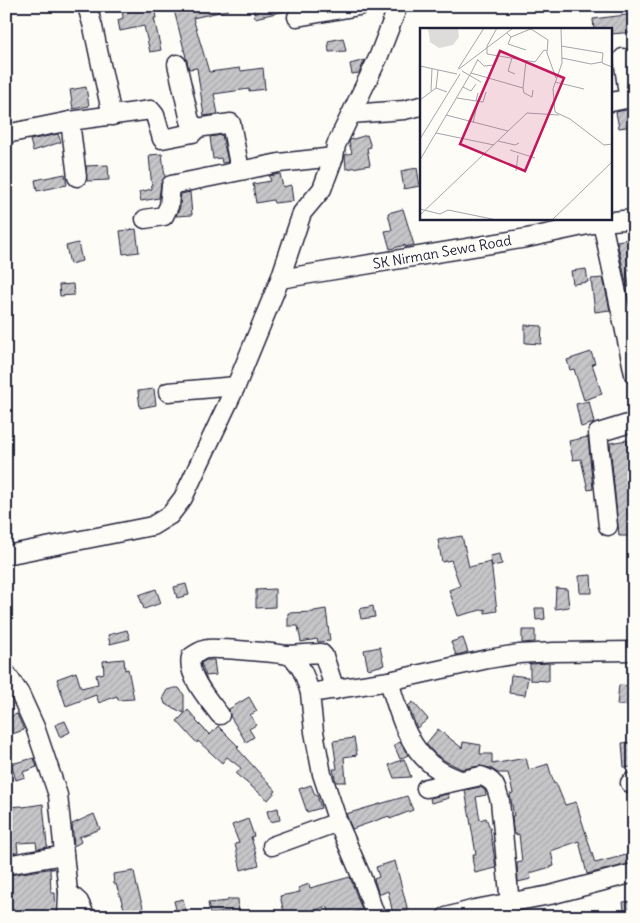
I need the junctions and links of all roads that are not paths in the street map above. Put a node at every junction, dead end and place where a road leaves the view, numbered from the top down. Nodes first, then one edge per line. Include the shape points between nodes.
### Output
1 (87, 6) edge
2 (359, 6) edge
3 (398, 6) edge
4 (297, 17) dead end
5 (623, 58) edge
6 (177, 64) dead end
7 (612, 102) edge
8 (420, 106) edge
9 (351, 114) junction
10 (112, 116) junction
11 (70, 121) junction
12 (197, 128) junction
13 (6, 134) edge
14 (334, 157) junction
15 (240, 170) junction
16 (77, 177) dead end
17 (145, 219) dead end
18 (634, 219) edge
19 (602, 222) junction
20 (280, 279) junction
21 (634, 374) edge
22 (236, 386) junction
23 (168, 392) dead end
24 (634, 422) edge
25 (608, 526) dead end
26 (6, 555) edge
27 (634, 651) edge
28 (288, 655) junction
29 (6, 673) edge
30 (390, 682) junction
31 (335, 690) junction
32 (310, 693) junction
33 (13, 696) edge
34 (220, 715) dead end
35 (460, 780) junction
36 (426, 788) dead end
37 (338, 822) junction
38 (272, 846) dead end
39 (64, 855) junction
40 (6, 865) edge
41 (634, 873) edge
42 (68, 892) junction
43 (510, 904) junction
44 (67, 917) edge
45 (86, 917) edge
46 (376, 917) edge
47 (446, 917) edge

1 - 10 street
2 - 4 street
3 - 9 street
5 - 7 street via 628,95 626,99
6 - 12 street via 190,121
8 - 9 street
9 - 14 street via 336,145
10 - 11 street
10 - 12 street via 151,110 162,139 193,133
11 - 13 street
11 - 16 street
12 - 15 street via 231,123
14 - 15 street via 279,162
14 - 20 street via 322,189 302,213
15 - 17 street via 171,185 169,206 164,216
18 - 19 street, SK Nirman Sewa Road
19 - 20 street, SK Nirman Sewa Road via 527,238
19 - 21 street
20 - 22 street
22 - 23 street
22 - 26 street via 183,498 170,515 152,526
24 - 25 street via 598,434
27 - 30 street via 519,654
28 - 31 street via 320,653 324,656
28 - 32 street via 303,672
28 - 34 street via 207,649 191,657 191,670
29 - 33 street
30 - 31 street
30 - 35 street via 401,720 420,755 438,770
31 - 32 street
32 - 37 street via 322,774
33 - 39 street via 35,728 58,795
35 - 36 street
35 - 43 street via 482,776 496,786
37 - 38 street
37 - 46 street
39 - 40 street
39 - 42 street
41 - 43 street
42 - 44 street
42 - 45 street via 79,902
43 - 47 street

